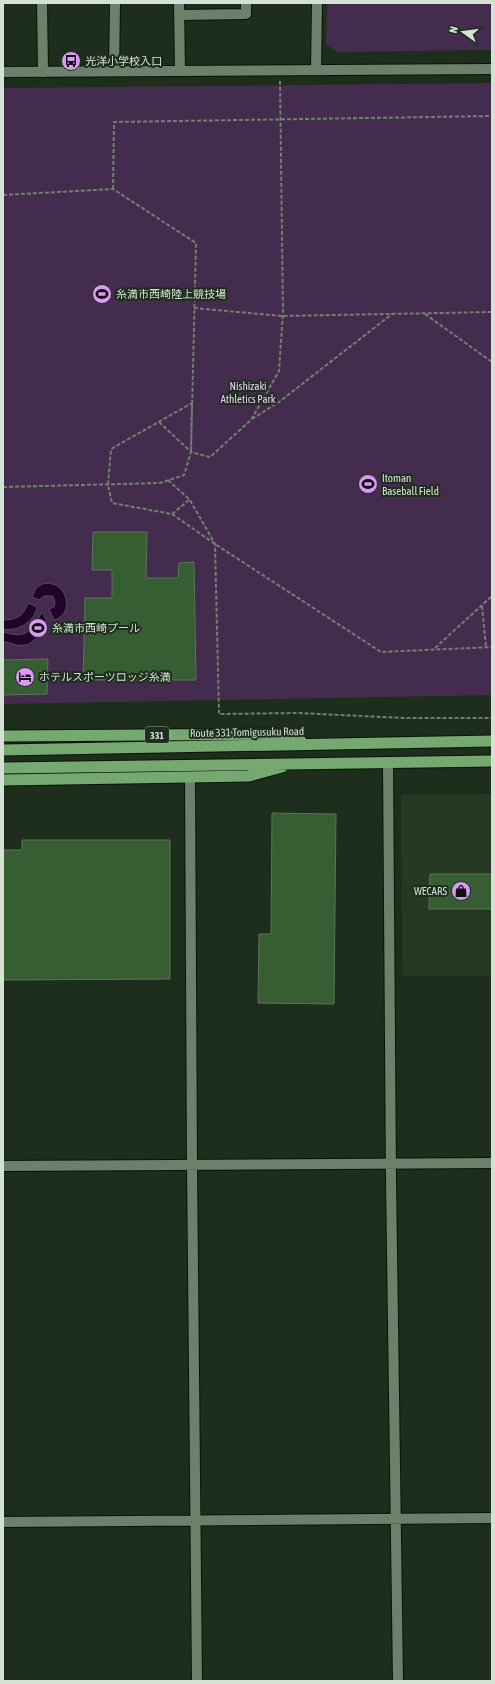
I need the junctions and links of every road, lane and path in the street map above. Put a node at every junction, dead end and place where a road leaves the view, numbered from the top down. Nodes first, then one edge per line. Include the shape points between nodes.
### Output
1 (42, 3) edge
2 (115, 3) edge
3 (179, 3) edge
4 (246, 3) edge
5 (317, 3) edge
6 (179, 15) junction
7 (492, 69) edge
8 (280, 70) junction
9 (316, 70) junction
10 (114, 71) junction
11 (180, 71) junction
12 (3, 72) edge
13 (43, 72) junction
14 (492, 116) edge
15 (281, 120) junction
16 (113, 189) junction
17 (3, 195) edge
18 (194, 308) junction
19 (492, 312) edge
20 (424, 313) junction
21 (393, 314) junction
22 (282, 316) junction
23 (492, 362) edge
24 (251, 420) junction
25 (159, 422) junction
26 (191, 452) junction
27 (168, 480) junction
28 (108, 485) junction
29 (3, 487) edge
30 (190, 500) junction
31 (172, 514) junction
32 (215, 544) junction
33 (492, 596) edge
34 (482, 606) junction
35 (486, 647) junction
36 (492, 647) edge
37 (434, 649) junction
38 (492, 718) edge
39 (3, 736) edge
40 (492, 741) edge
41 (310, 744) junction
42 (3, 750) edge
43 (388, 762) junction
44 (492, 762) edge
45 (296, 763) junction
46 (3, 768) edge
47 (190, 778) junction
48 (3, 780) edge
49 (492, 1163) edge
50 (391, 1164) junction
51 (192, 1165) junction
52 (3, 1166) edge
53 (396, 1518) junction
54 (492, 1518) edge
55 (196, 1521) junction
56 (3, 1522) edge
57 (197, 1681) edge
58 (398, 1681) edge

1 - 13 street
2 - 10 street
3 - 6 street
4 - 6 street via 246,14
5 - 9 street
6 - 11 street
7 - 9 street
8 - 9 street
8 - 11 street
8 - 15 path
10 - 11 street
10 - 13 street
12 - 13 street
14 - 15 path
15 - 16 path via 114,122
15 - 22 path
16 - 17 path
16 - 18 path via 196,244
18 - 22 path
18 - 26 path
19 - 20 path
20 - 21 path
20 - 23 path
21 - 22 path
21 - 24 path via 279,402
22 - 24 path via 279,371
24 - 26 path via 210,457
25 - 26 path
25 - 26 path via 192,404
25 - 28 path via 111,449
26 - 27 path via 184,474
27 - 28 path via 160,483
27 - 30 path
28 - 29 path
28 - 31 path via 112,503
30 - 31 path
30 - 32 path
31 - 32 path
32 - 37 path via 381,652
32 - 38 path via 219,714 298,713 404,718
33 - 34 path
34 - 35 path
34 - 37 path
35 - 36 path
35 - 37 path
39 - 41 highway, 331 via 277,734
40 - 41 highway, Route 331 Tomigusuku Road / 331
41 - 42 highway, Route 331 Tomigusuku Road / 331
43 - 44 highway
43 - 45 highway
43 - 50 street
45 - 46 highway
45 - 47 highway via 249,776
47 - 48 highway
47 - 51 street
49 - 50 street
50 - 51 street
50 - 53 street
51 - 52 street
51 - 55 street
53 - 54 street
53 - 55 street
53 - 58 street
55 - 56 street
55 - 57 street

